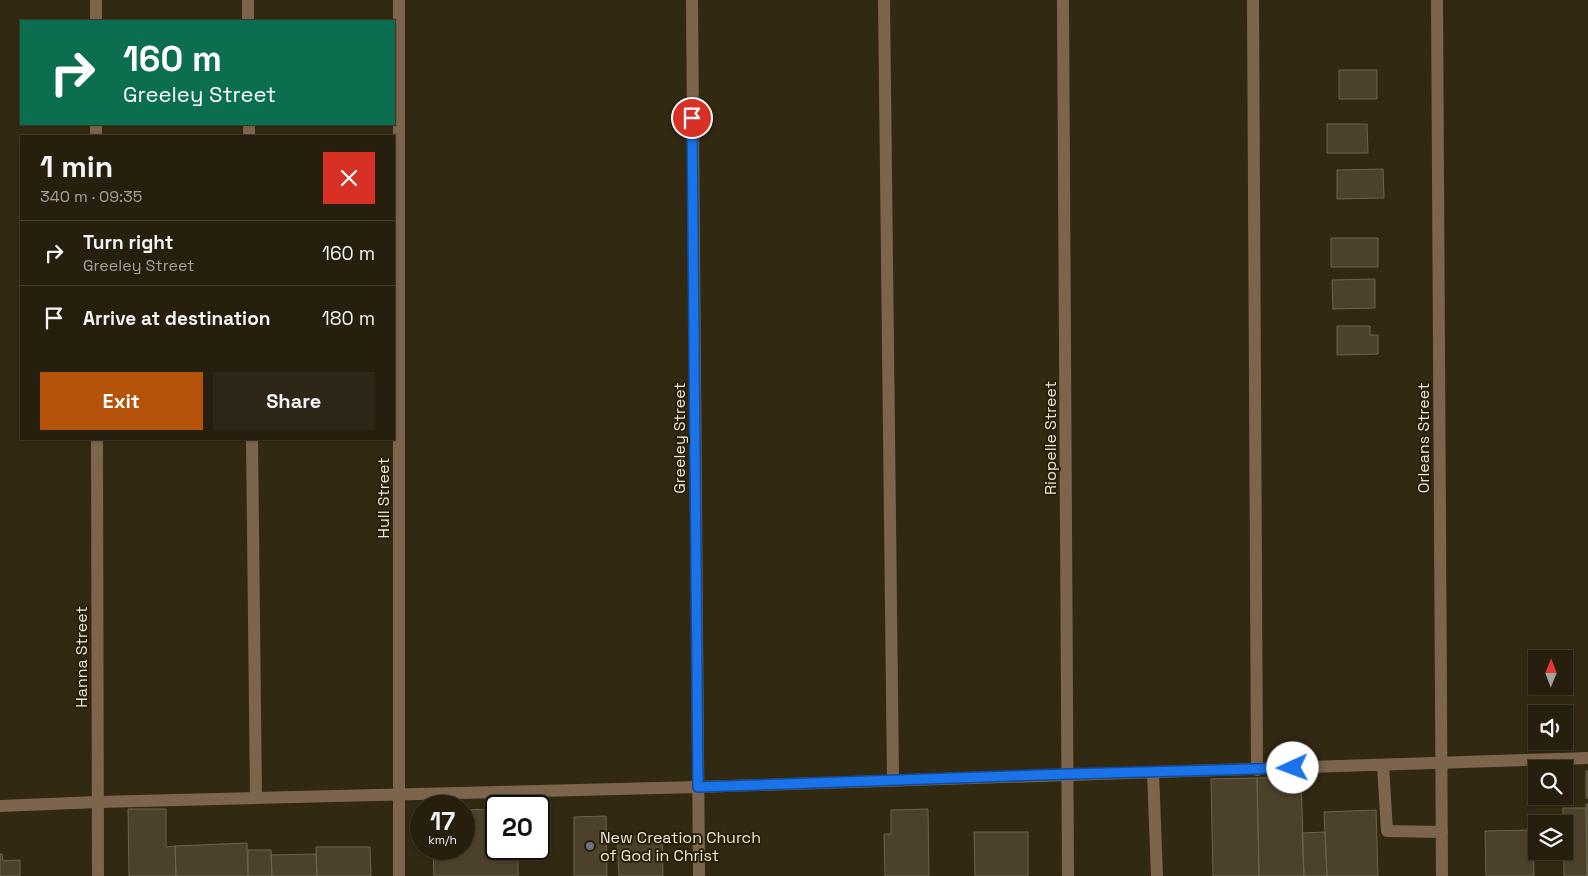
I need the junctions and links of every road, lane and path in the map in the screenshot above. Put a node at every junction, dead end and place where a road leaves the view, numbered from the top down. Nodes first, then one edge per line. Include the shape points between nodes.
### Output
1 (96, 0) edge
2 (248, 0) edge
3 (399, 0) edge
4 (692, 0) edge
5 (884, 0) edge
6 (1063, 0) edge
7 (1253, 0) edge
8 (1437, 0) edge
9 (96, 20) edge
10 (248, 20) edge
11 (97, 440) edge
12 (252, 440) edge
13 (1588, 758) edge
14 (1441, 764) junction
15 (1383, 765) junction
16 (1257, 770) junction
17 (1153, 772) junction
18 (1068, 774) junction
19 (893, 780) junction
20 (698, 787) junction
21 (399, 794) junction
22 (256, 798) junction
23 (98, 802) junction
24 (0, 806) edge
25 (1442, 832) junction
26 (98, 876) edge
27 (399, 876) edge
28 (699, 876) edge
29 (1068, 876) edge
30 (1157, 876) edge
31 (1442, 876) edge

1 - 9 street
2 - 10 street
3 - 21 street, Hull Street
4 - 20 street, Greeley Street
5 - 19 street
6 - 18 street, Riopelle Street
7 - 16 street
8 - 14 street, Orleans Street
11 - 23 street, Hanna Street
12 - 22 street
13 - 14 street
14 - 15 street
14 - 25 street, Orleans Street
15 - 16 street
15 - 25 street via 1387,831
16 - 17 street
17 - 18 street
17 - 30 street
18 - 19 street
18 - 29 street, Riopelle Street
19 - 20 street
20 - 21 street
20 - 28 street, Greeley Street
21 - 22 street
21 - 27 street, Hull Street
22 - 23 street
23 - 24 street
23 - 26 street, Hanna Street
25 - 31 street, Orleans Street

